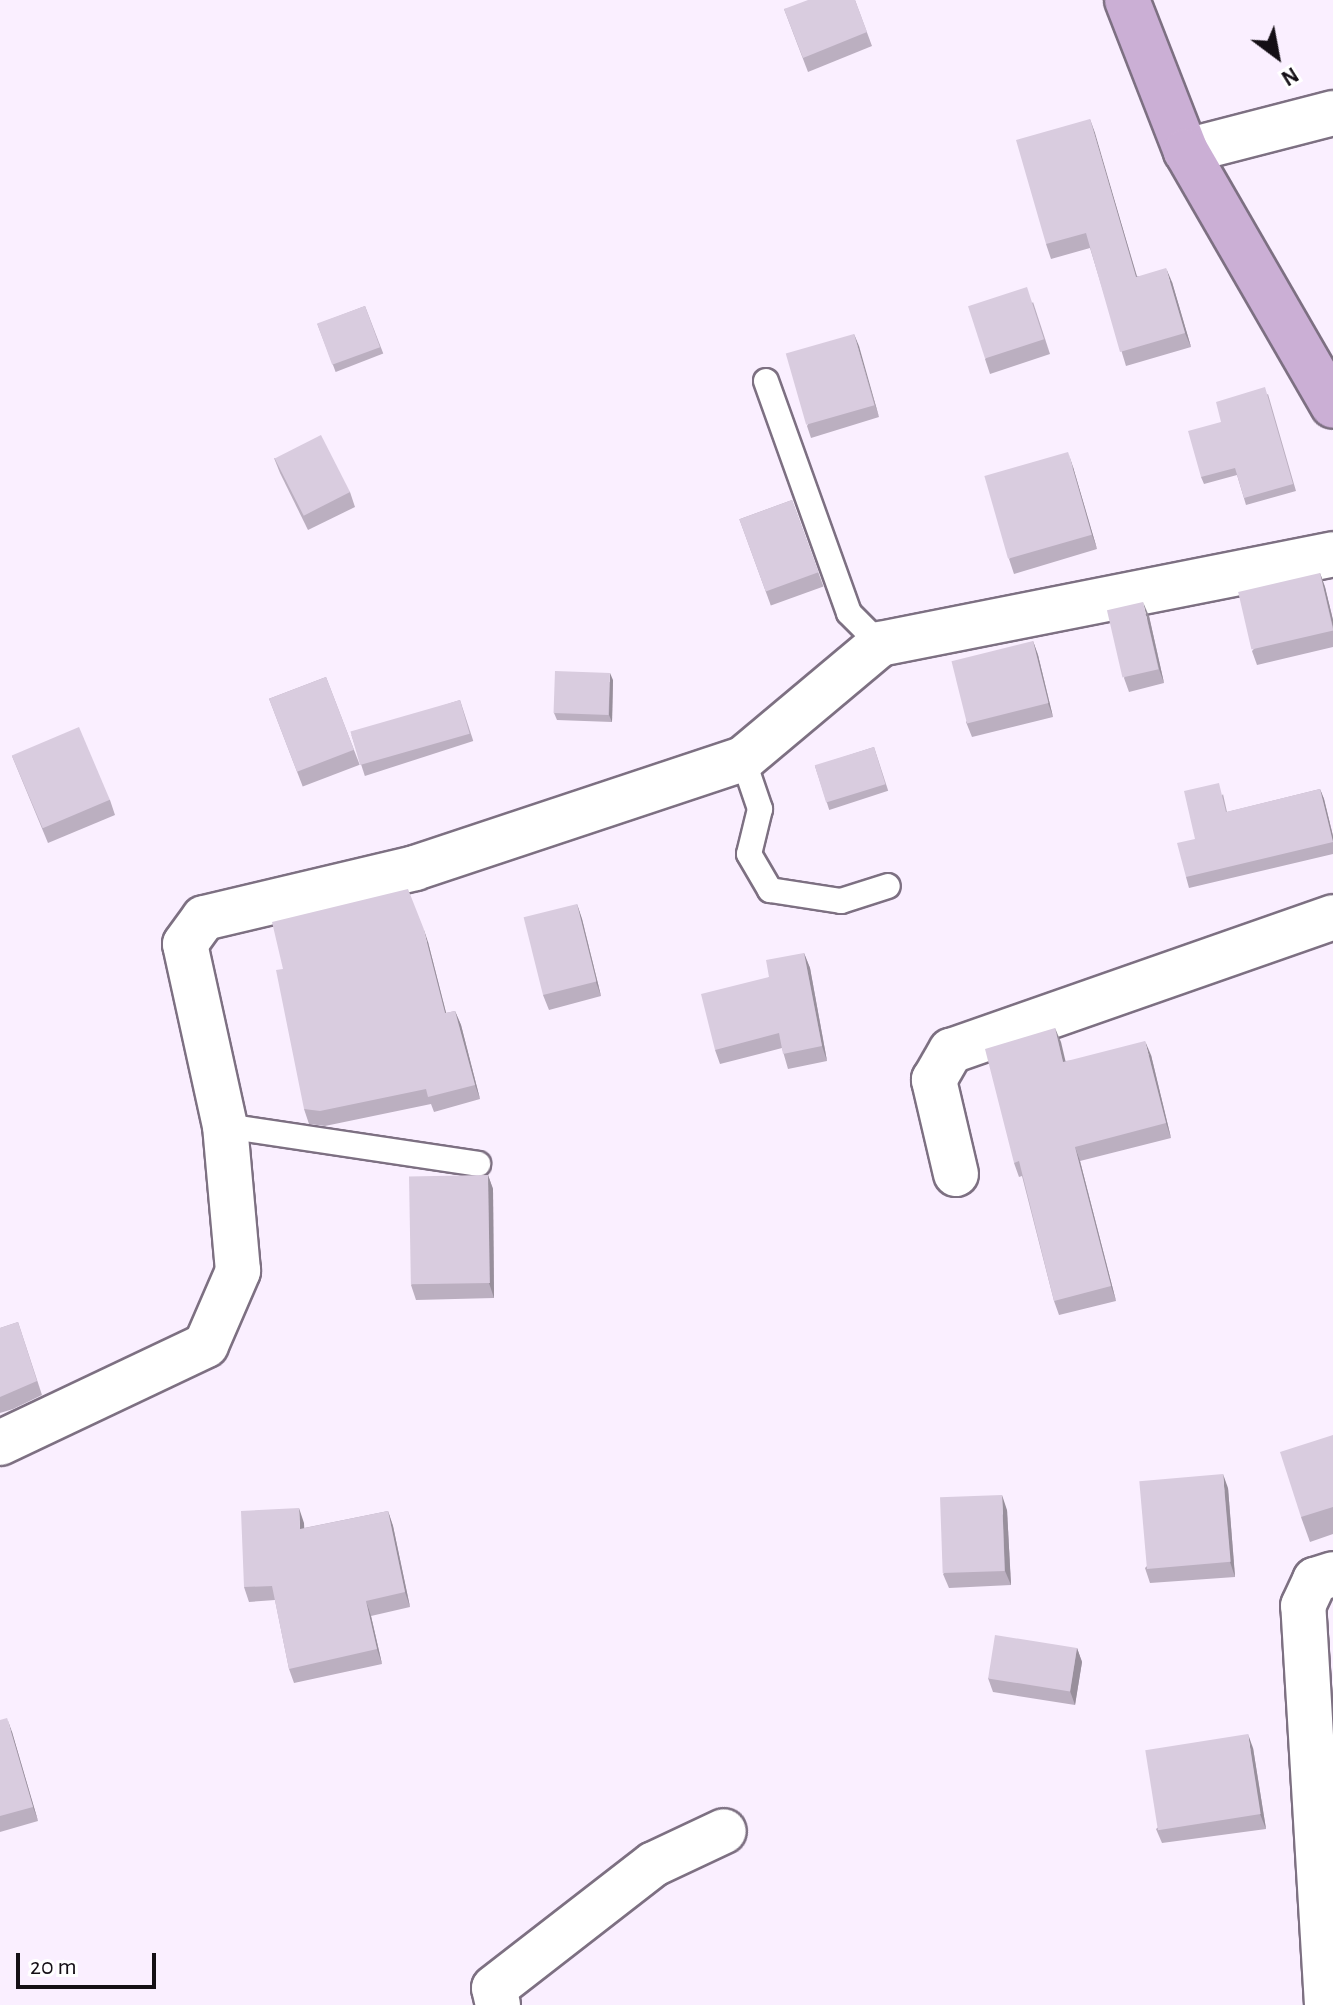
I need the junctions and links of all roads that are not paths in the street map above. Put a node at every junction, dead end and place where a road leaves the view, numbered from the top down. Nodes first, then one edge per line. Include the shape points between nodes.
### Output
1 (1127, 0) edge
2 (1333, 113) edge
3 (1186, 151) junction
4 (766, 381) dead end
5 (1333, 406) edge
6 (1333, 554) edge
7 (880, 644) junction
8 (743, 759) junction
9 (888, 886) dead end
10 (1333, 917) edge
11 (225, 1126) junction
12 (478, 1164) dead end
13 (956, 1174) dead end
14 (0, 1443) edge
15 (1333, 1574) edge
16 (724, 1831) dead end
17 (498, 2005) edge
18 (1327, 2005) edge

1 - 3 main road
2 - 3 street
3 - 5 main road
4 - 7 lane via 849,613
6 - 7 street
7 - 8 street
8 - 9 lane via 760,809 749,854 770,890 841,901
8 - 11 street via 415,868 204,918 185,944
10 - 13 street via 951,1051 934,1080
11 - 12 lane
11 - 14 street via 238,1271 206,1345
15 - 18 street via 1315,1580 1303,1606
16 - 17 street via 654,1864 494,1988

